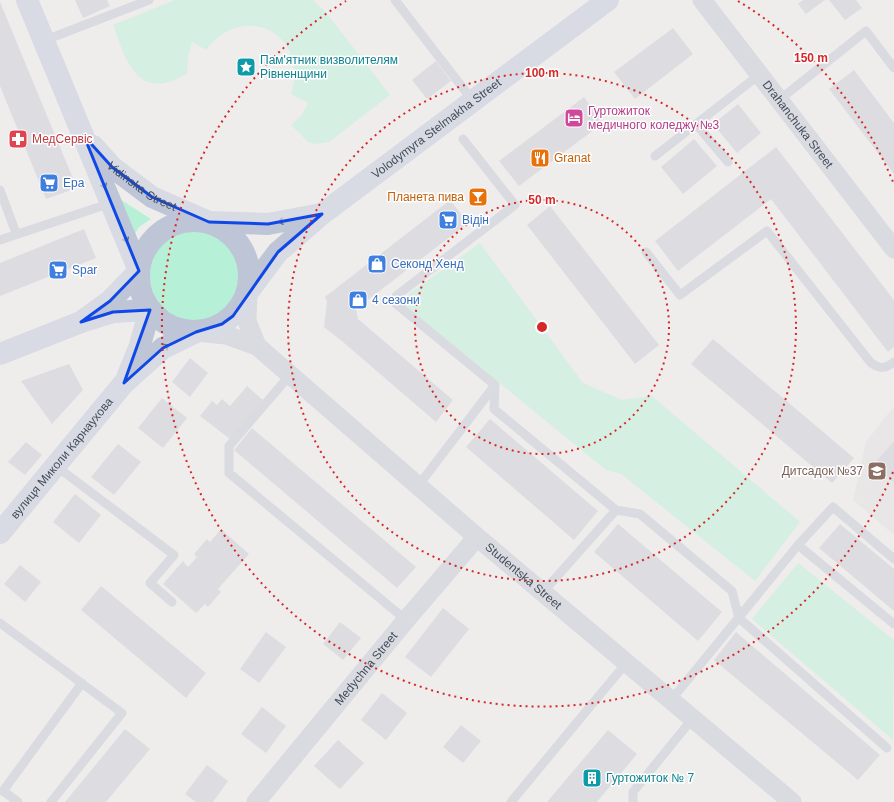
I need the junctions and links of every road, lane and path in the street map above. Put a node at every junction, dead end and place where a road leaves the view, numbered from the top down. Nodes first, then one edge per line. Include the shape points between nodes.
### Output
1 (27, 0) edge
2 (149, 0) edge
3 (395, 0) edge
4 (608, 0) edge
5 (702, 0) edge
6 (43, 41) junction
7 (894, 68) edge
8 (759, 74) junction
9 (779, 100) junction
10 (473, 101) junction
11 (696, 124) junction
12 (84, 136) junction
13 (463, 139) dead end
14 (655, 156) dead end
15 (728, 162) dead end
16 (0, 190) edge
17 (111, 203) junction
18 (322, 214) junction
19 (209, 222) junction
20 (16, 233) junction
21 (0, 240) edge
22 (894, 249) edge
23 (646, 252) dead end
24 (139, 271) junction
25 (248, 292) junction
26 (150, 310) junction
27 (81, 322) junction
28 (196, 332) junction
29 (257, 346) junction
30 (0, 354) edge
31 (894, 362) edge
32 (290, 375) junction
33 (124, 383) junction
34 (495, 385) junction
35 (56, 466) junction
36 (418, 486) junction
37 (616, 510) junction
38 (0, 533) edge
39 (477, 537) junction
40 (798, 544) junction
41 (894, 559) edge
42 (544, 591) junction
43 (172, 602) dead end
44 (739, 618) junction
45 (406, 620) junction
46 (0, 623) edge
47 (894, 624) edge
48 (627, 662) junction
49 (82, 683) junction
50 (672, 699) junction
51 (693, 718) junction
52 (887, 748) dead end
53 (18, 802) edge
54 (51, 802) edge
55 (256, 802) edge
56 (510, 802) edge
57 (633, 802) edge
58 (792, 802) edge

1 - 6 main road, Vidinska Street
2 - 6 lane
3 - 10 lane
4 - 10 main road, Volodymyra Stelmakha Street
5 - 8 street, Drahanchuka Street
6 - 12 main road, Vidinska Street
7 - 9 lane via 866,31
8 - 9 street, Drahanchuka Street
8 - 11 lane
9 - 22 street, Drahanchuka Street
10 - 18 main road, Volodymyra Stelmakha Street
11 - 14 lane
11 - 15 lane
12 -> 17 main road, Vidinska Street
12 - 19 main road, Vidinska Street via 112,167 152,197
13 - 34 lane via 515,205 396,296 395,303
16 - 20 lane
17 - 20 lane
17 -> 24 main road, Vidinska Street
18 -> 19 main road, Volodymyra Stelmakha Street via 268,224
18 - 25 main road, Volodymyra Stelmakha Street via 278,252
19 - 24 main road via 193,220 177,223 163,230 151,241 143,255
19 - 25 main road via 226,230 244,252 250,275
20 - 21 lane
23 - 31 lane via 680,295 767,231 871,363 879,368 888,367
24 - 26 main road via 139,285
24 - 27 main road via 110,301
25 - 28 main road via 242,305 228,320 209,330
25 - 29 street via 247,321
26 - 27 main road via 112,312
26 - 28 main road via 170,326
26 - 33 main road, вулиця Миколи Карнаухова via 139,348
27 - 30 main road
28 - 29 street via 226,335
33 -> 28 main road, вулиця Миколи Карнаухова via 163,348
29 - 32 street, Studentska Street
32 - 36 street, Studentska Street
32 - 45 lane via 229,446 229,473
33 - 35 main road, вулиця Миколи Карнаухова
34 - 36 lane
34 - 37 lane via 494,409
35 - 38 main road, вулиця Миколи Карнаухова
35 - 43 lane via 174,555 150,583
36 - 39 street, Studentska Street
37 - 42 lane
37 - 44 lane via 640,514 732,591
39 - 42 street, Studentska Street
39 - 45 street, Medychna Street
40 - 41 lane via 833,507
40 - 44 lane
40 - 47 lane
42 - 48 street, Studentska Street
44 - 50 lane
44 - 52 lane
45 - 55 street, Medychna Street
46 - 49 lane
48 - 50 street, Studentska Street
48 - 56 lane
49 - 53 lane via 3,791
49 - 54 lane via 122,713
50 - 51 street, Studentska Street
51 - 57 lane via 633,792
51 - 58 street, Studentska Street

